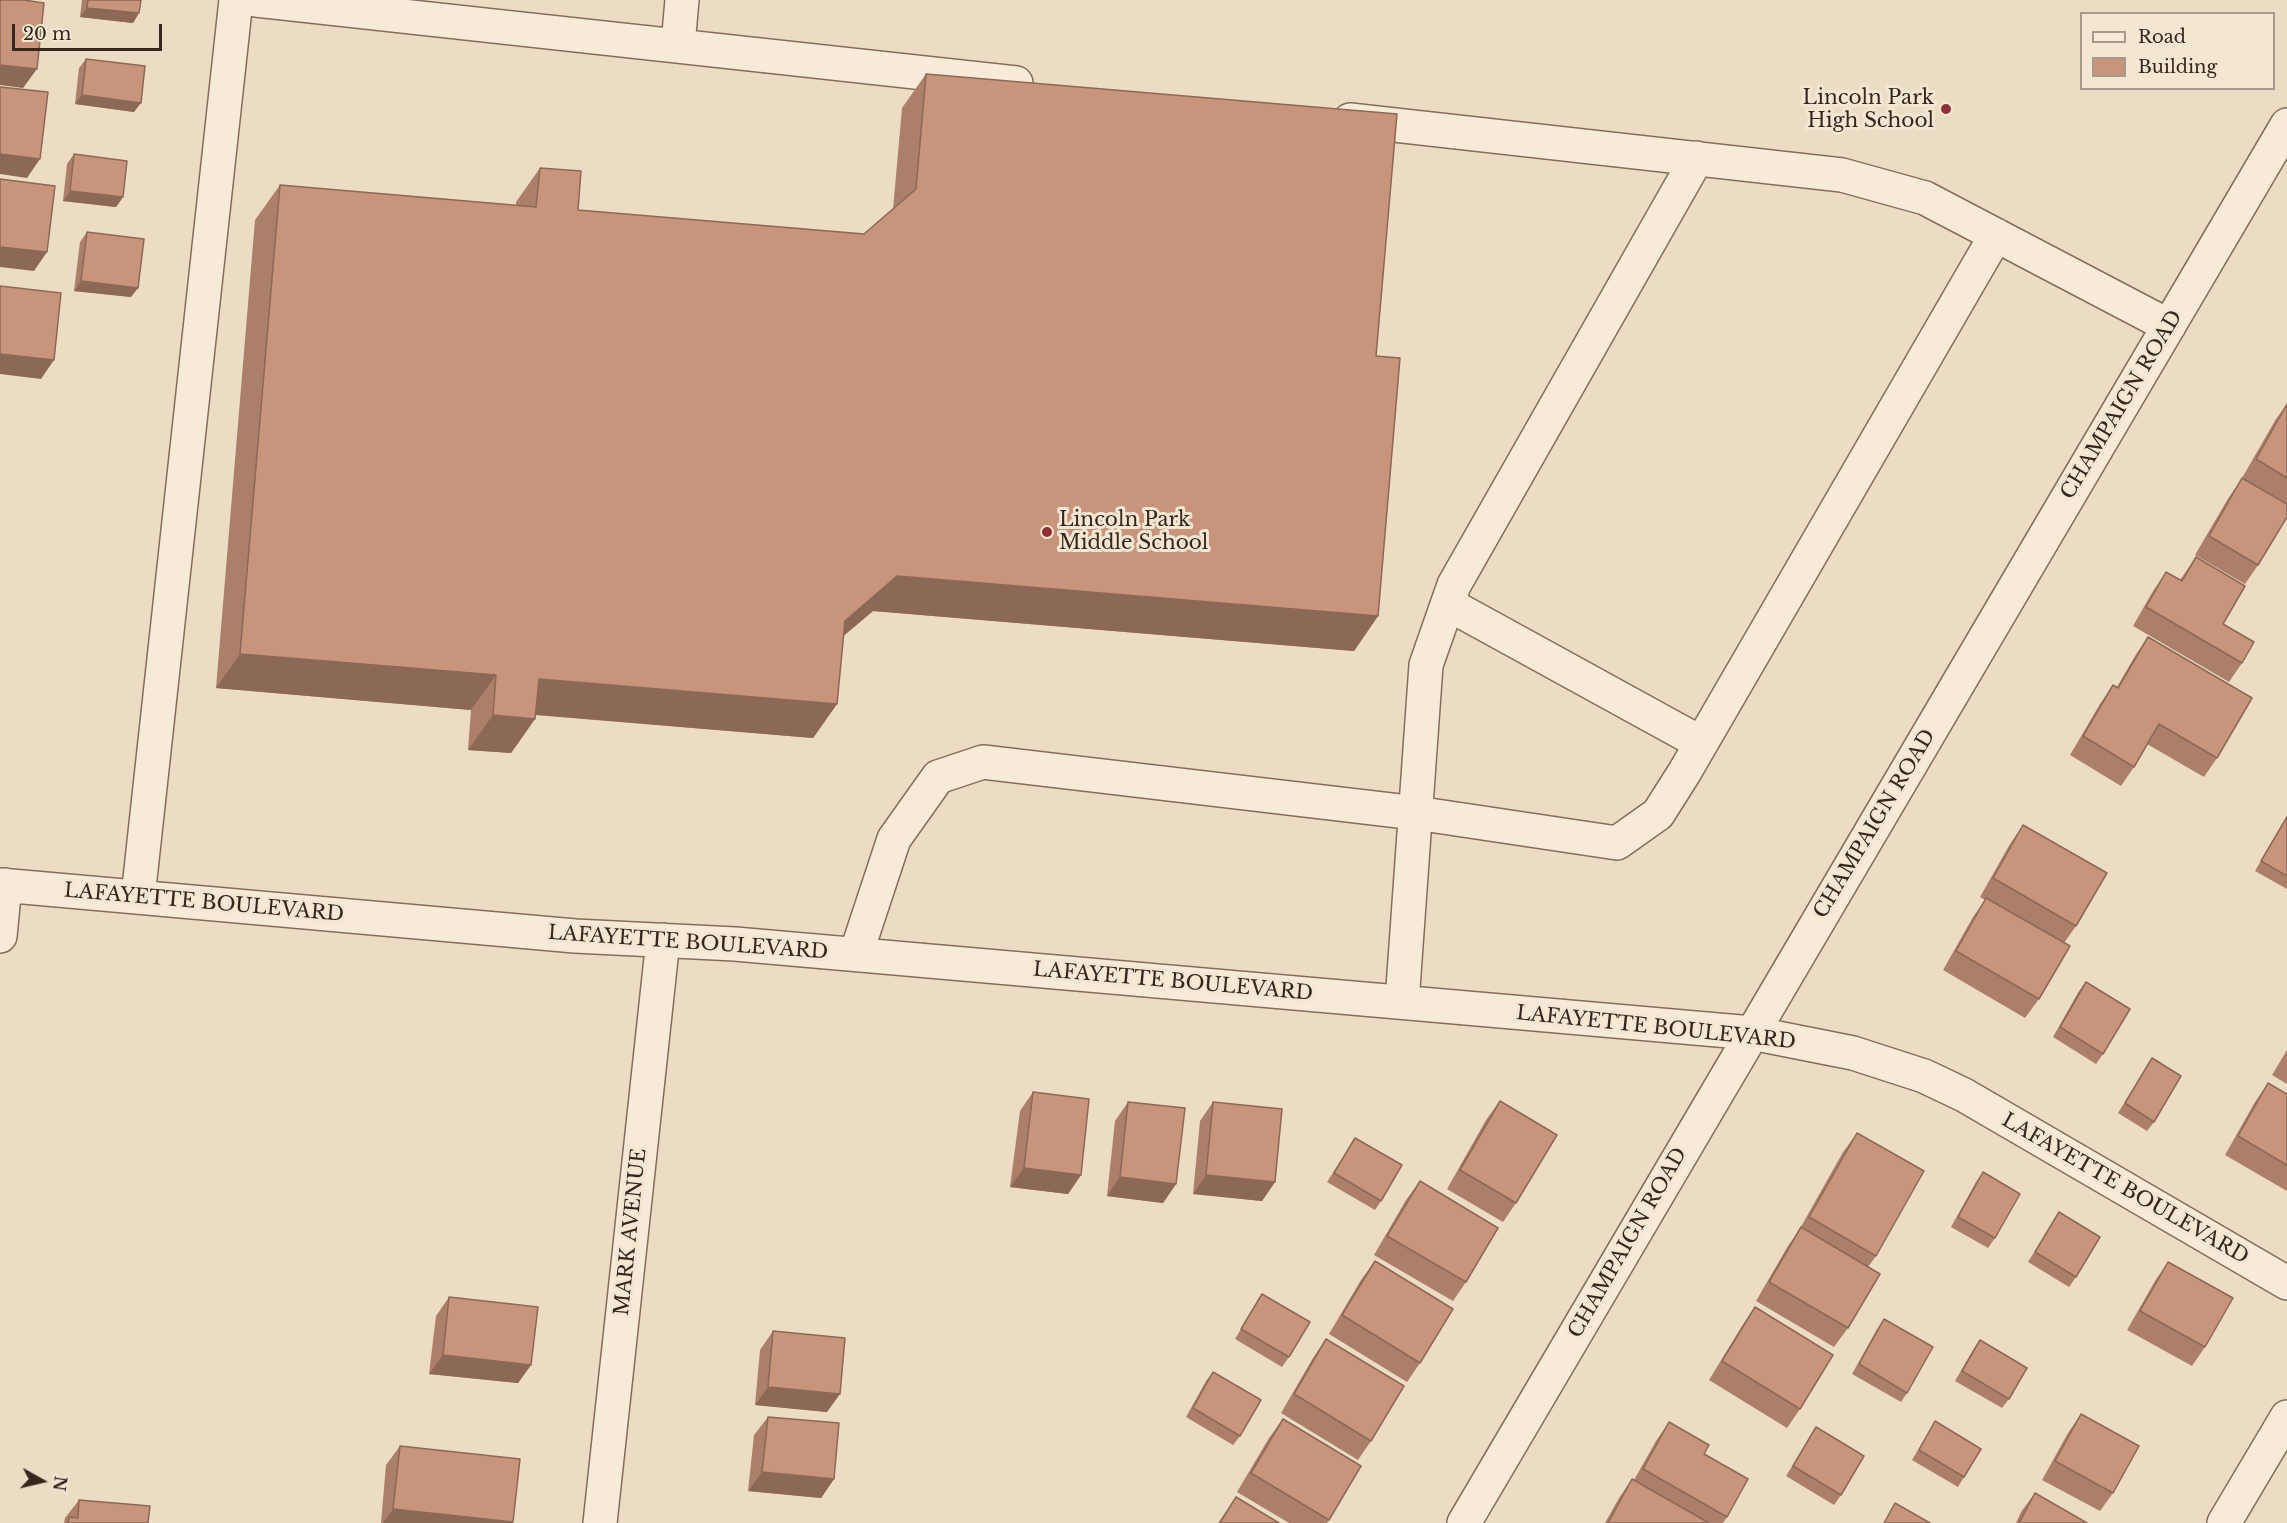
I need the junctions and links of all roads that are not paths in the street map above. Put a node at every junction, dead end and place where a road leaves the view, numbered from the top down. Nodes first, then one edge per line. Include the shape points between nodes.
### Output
1 (236, 0) edge
2 (256, 0) edge
3 (682, 0) edge
4 (372, 6) edge
5 (513, 14) edge
6 (678, 45) junction
7 (1045, 86) edge
8 (1318, 116) edge
9 (2287, 125) edge
10 (1697, 158) junction
11 (1996, 235) junction
12 (2169, 326) junction
13 (1448, 604) junction
14 (1701, 743) junction
15 (1416, 813) junction
16 (3, 885) edge
17 (138, 897) junction
18 (0, 936) edge
19 (663, 940) junction
20 (856, 954) junction
21 (1402, 1002) junction
22 (1752, 1034) junction
23 (2287, 1283) edge
24 (2287, 1417) edge
25 (600, 1523) edge
26 (1464, 1523) edge
27 (2224, 1523) edge

1 - 17 street
2 - 4 street
3 - 6 street
4 - 5 street
5 - 6 street
6 - 7 street
8 - 10 street
9 - 12 street, CHAMPAIGN ROAD
10 - 11 street via 1842,175 1925,198
10 - 13 street via 1454,585
11 - 12 street
11 - 14 street
12 - 22 street, CHAMPAIGN ROAD
13 - 14 street
13 - 15 street via 1426,665
14 - 15 street via 1658,814 1617,843
15 - 20 street via 983,762 938,777 894,839
15 - 21 street
16 - 17 street, LAFAYETTE BOULEVARD
16 - 18 street
17 - 19 street, LAFAYETTE BOULEVARD via 575,936
19 - 20 street, LAFAYETTE BOULEVARD
19 - 25 street, MARK AVENUE
20 - 21 street, LAFAYETTE BOULEVARD
21 - 22 street, LAFAYETTE BOULEVARD
22 - 23 street, LAFAYETTE BOULEVARD via 1853,1053 1924,1076 1964,1095
22 - 26 street, CHAMPAIGN ROAD
24 - 27 street

